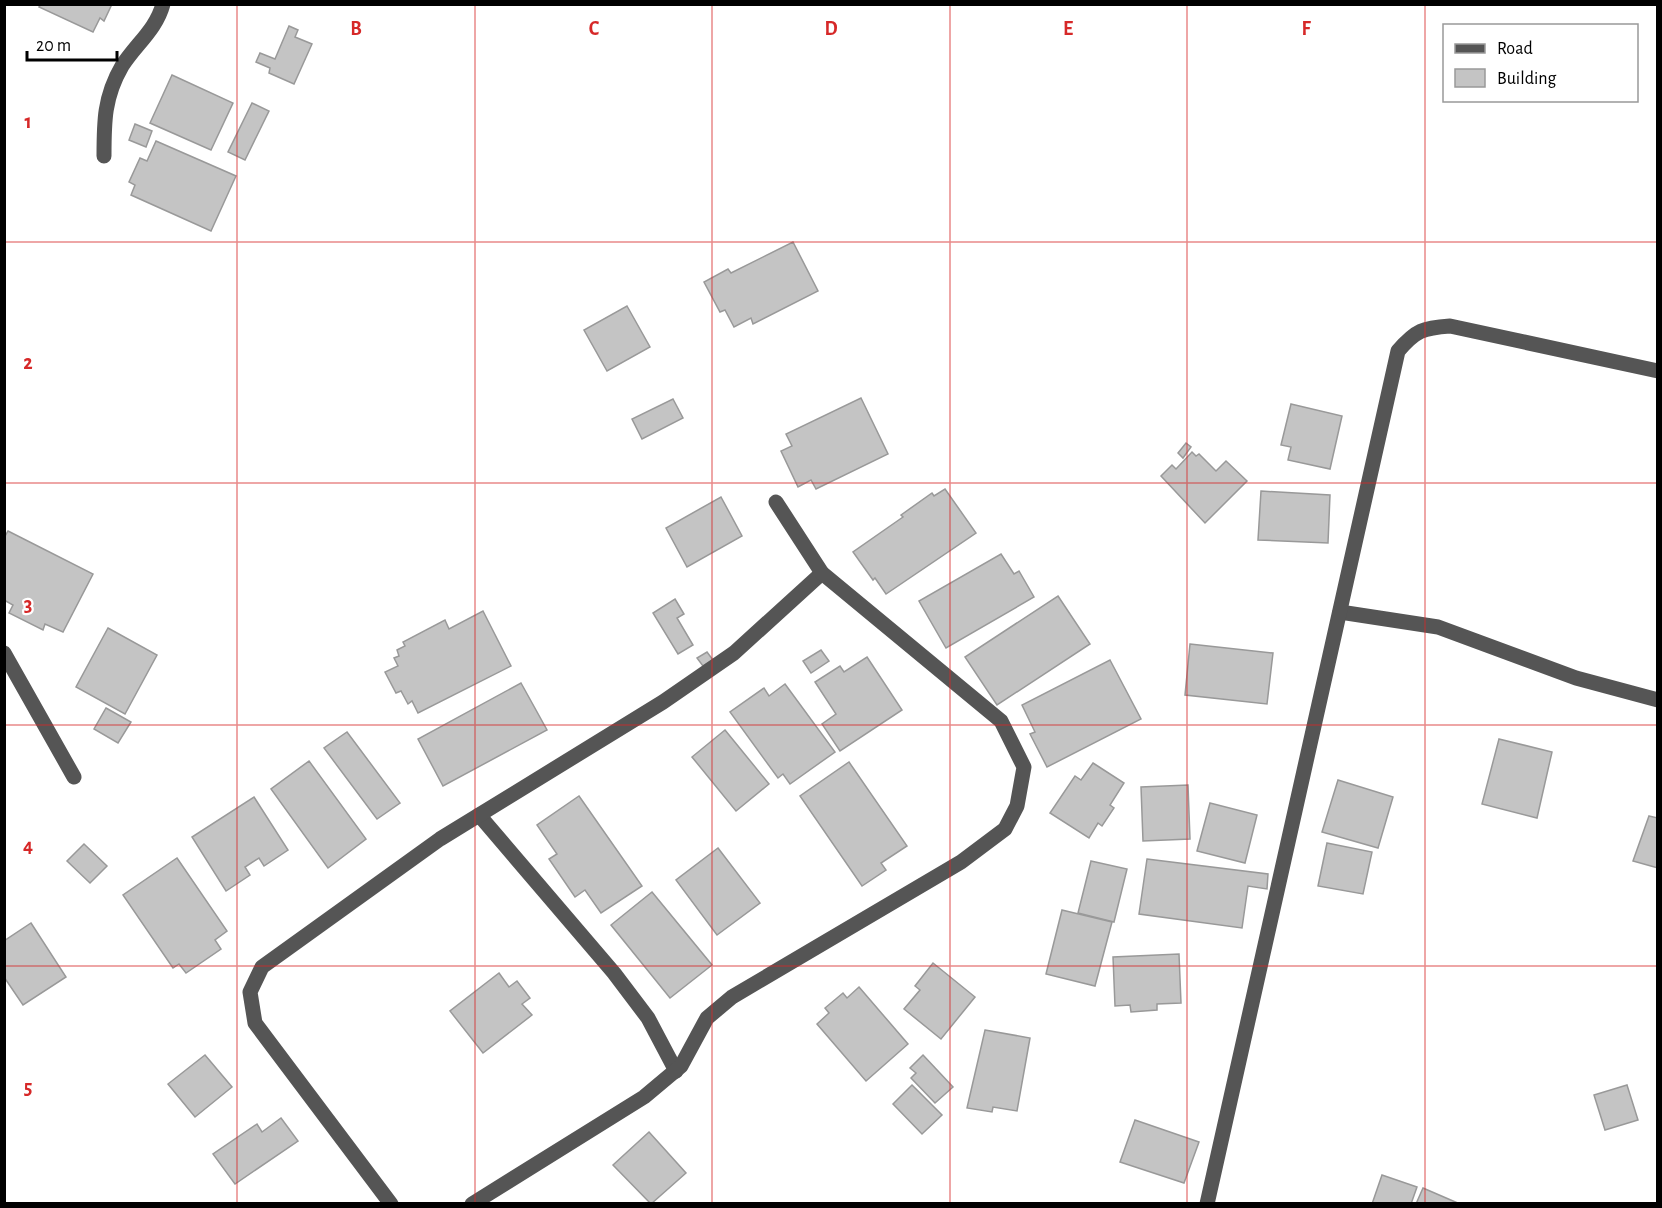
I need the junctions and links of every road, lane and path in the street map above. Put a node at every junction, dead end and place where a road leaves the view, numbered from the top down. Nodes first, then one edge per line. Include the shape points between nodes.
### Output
1 (163, 4) edge
2 (104, 156) dead end
3 (1658, 371) edge
4 (776, 502) dead end
5 (822, 573) junction
6 (1340, 612) junction
7 (4, 653) edge
8 (1658, 700) edge
9 (74, 777) dead end
10 (479, 815) junction
11 (676, 1071) junction
12 (391, 1203) edge
13 (472, 1203) edge
14 (1207, 1203) edge

1 - 2 street via 158,20 122,67 105,106
3 - 6 street via 1450,326 1426,328 1412,335 1398,351
4 - 5 street
5 - 10 street via 734,653 663,702
5 - 11 street via 1001,721 1024,767 1017,806 1005,829 961,862 732,997 706,1018
6 - 8 street via 1438,627 1576,678
6 - 14 street
7 - 9 street
10 - 11 street via 641,1009
10 - 12 street via 262,967 250,992 255,1023
11 - 13 street via 644,1097

